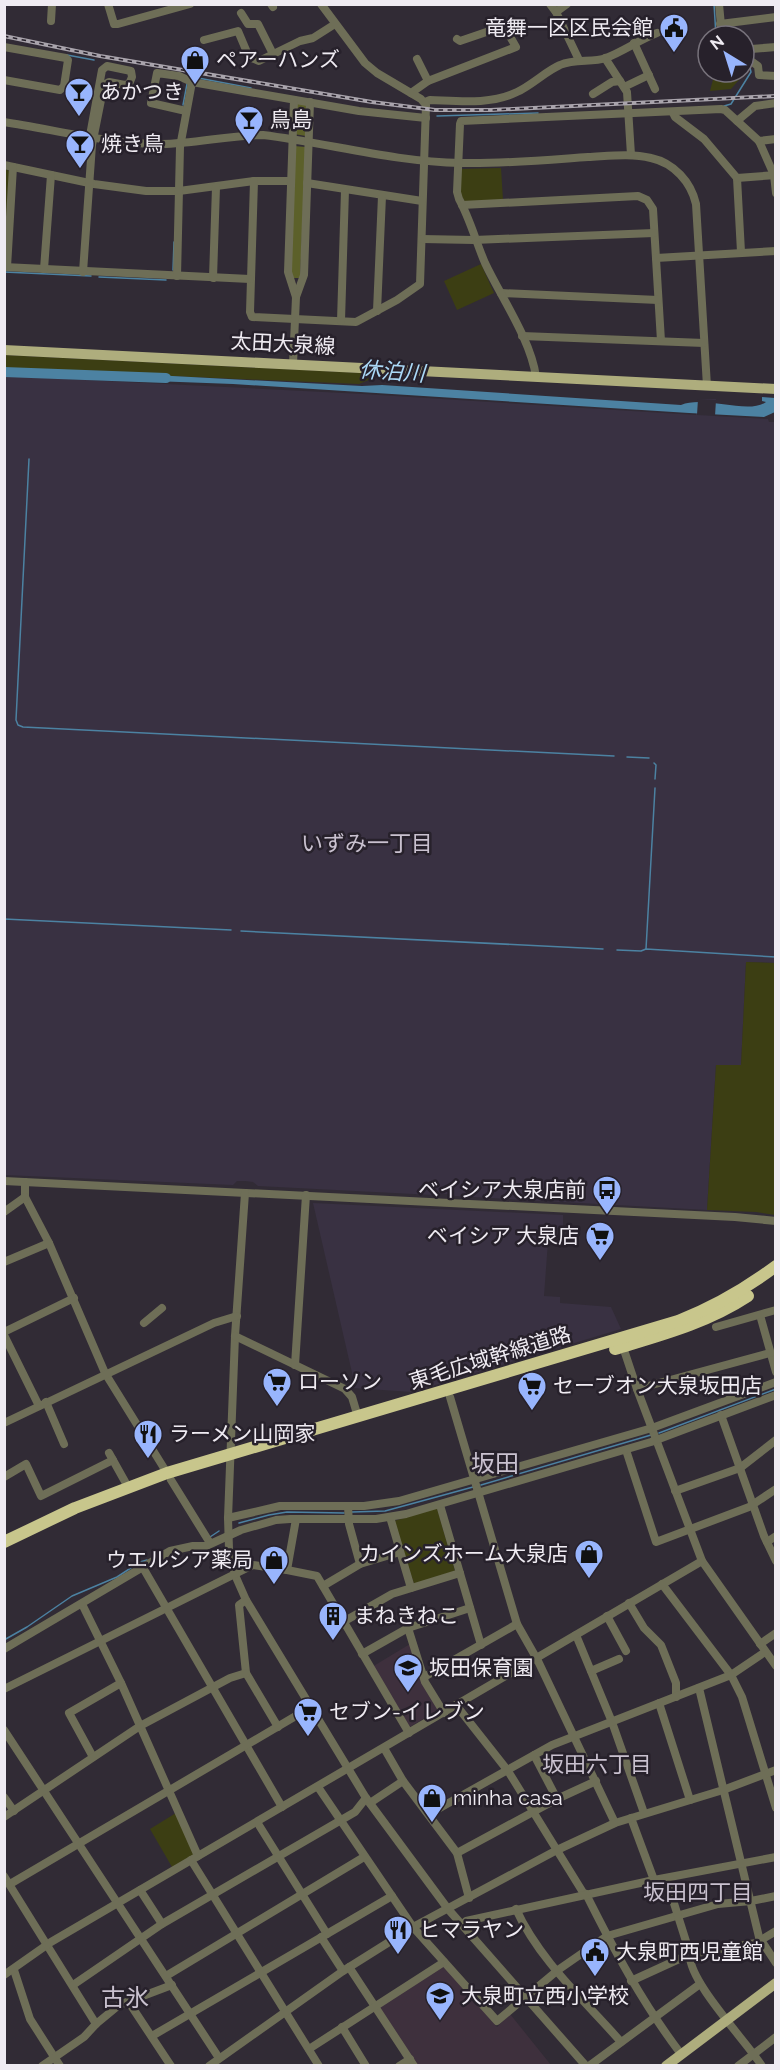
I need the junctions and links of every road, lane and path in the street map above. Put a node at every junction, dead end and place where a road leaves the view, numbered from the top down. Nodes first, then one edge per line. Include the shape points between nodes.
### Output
1 (52, 4) edge
2 (108, 4) edge
3 (190, 4) edge
4 (321, 4) edge
5 (567, 4) edge
6 (719, 4) edge
7 (553, 8) edge
8 (241, 13) dead end
9 (776, 17) edge
10 (51, 21) dead end
11 (335, 24) junction
12 (720, 24) joint
13 (657, 33) dead end
14 (457, 39) dead end
15 (204, 40) dead end
16 (634, 43) junction
17 (4, 47) edge
18 (776, 47) edge
19 (756, 49) edge
20 (273, 54) junction
21 (605, 58) junction
22 (417, 60) dead end
23 (579, 60) junction
24 (756, 64) edge
25 (649, 75) junction
26 (776, 76) edge
27 (4, 80) edge
28 (428, 81) junction
29 (192, 82) junction
30 (622, 84) junction
31 (655, 89) dead end
32 (411, 93) junction
33 (593, 94) dead end
34 (294, 100) junction
35 (310, 102) junction
36 (425, 102) junction
37 (776, 103) edge
38 (186, 111) junction
39 (628, 113) junction
40 (673, 113) junction
41 (426, 118) junction
42 (737, 121) junction
43 (4, 122) edge
44 (93, 136) junction
45 (292, 139) junction
46 (776, 139) edge
47 (759, 141) junction
48 (308, 142) junction
49 (181, 143) junction
50 (631, 155) junction
51 (424, 160) junction
52 (458, 163) junction
53 (9, 166) edge
54 (51, 175) junction
55 (775, 175) edge
56 (737, 178) junction
57 (254, 181) junction
58 (291, 181) junction
59 (90, 183) junction
60 (307, 183) junction
61 (216, 187) junction
62 (345, 190) junction
63 (179, 191) junction
64 (776, 193) edge
65 (382, 195) junction
66 (422, 201) junction
67 (462, 205) junction
68 (654, 233) junction
69 (422, 239) junction
70 (474, 240) junction
71 (776, 251) edge
72 (741, 252) junction
73 (700, 255) junction
74 (656, 258) junction
75 (6, 267) edge
76 (44, 269) junction
77 (83, 272) junction
78 (177, 276) junction
79 (213, 278) junction
80 (250, 279) junction
81 (501, 293) junction
82 (296, 297) junction
83 (658, 300) junction
84 (377, 311) junction
85 (295, 320) junction
86 (341, 321) junction
87 (522, 336) junction
88 (661, 341) junction
89 (704, 343) junction
90 (4, 350) edge
91 (293, 364) junction
92 (536, 377) junction
93 (707, 386) junction
94 (776, 389) edge
95 (4, 1181) edge
96 (25, 1182) junction
97 (245, 1192) junction
98 (306, 1195) junction
99 (25, 1197) junction
100 (4, 1212) edge
101 (776, 1221) edge
102 (49, 1243) junction
103 (4, 1262) edge
104 (776, 1266) edge
105 (776, 1276) edge
106 (74, 1298) junction
107 (162, 1308) dead end
108 (776, 1310) edge
109 (760, 1315) junction
110 (237, 1316) junction
111 (144, 1323) dead end
112 (716, 1327) dead end
113 (4, 1333) edge
114 (235, 1336) junction
115 (622, 1343) junction
116 (770, 1353) junction
117 (295, 1365) junction
118 (776, 1372) edge
119 (105, 1373) junction
120 (776, 1382) edge
121 (637, 1389) junction
122 (776, 1395) edge
123 (450, 1397) junction
124 (43, 1404) junction
125 (720, 1415) junction
126 (358, 1417) junction
127 (4, 1423) edge
128 (652, 1428) junction
129 (656, 1440) junction
130 (776, 1440) edge
131 (64, 1444) dead end
132 (584, 1447) junction
133 (626, 1449) junction
134 (230, 1458) junction
135 (588, 1461) junction
136 (740, 1468) junction
137 (4, 1477) edge
138 (169, 1477) junction
139 (474, 1479) junction
140 (128, 1487) junction
141 (776, 1489) edge
142 (675, 1491) junction
143 (478, 1493) junction
144 (440, 1504) junction
145 (753, 1505) junction
146 (348, 1506) junction
147 (390, 1517) junction
148 (228, 1518) junction
149 (296, 1519) junction
150 (348, 1520) junction
151 (689, 1529) junction
152 (228, 1535) junction
153 (776, 1536) edge
154 (4, 1542) edge
155 (767, 1542) junction
156 (210, 1544) junction
157 (4, 1550) edge
158 (400, 1552) junction
159 (702, 1561) junction
160 (776, 1561) edge
161 (360, 1564) junction
162 (142, 1566) junction
163 (287, 1570) junction
164 (460, 1573) junction
165 (235, 1575) junction
166 (662, 1584) junction
167 (323, 1586) junction
168 (411, 1588) junction
169 (246, 1600) junction
170 (629, 1603) junction
171 (82, 1604) junction
172 (470, 1608) junction
173 (165, 1609) junction
174 (607, 1616) junction
175 (344, 1622) junction
176 (517, 1624) junction
177 (408, 1628) junction
178 (776, 1633) edge
179 (576, 1635) junction
180 (100, 1642) junction
181 (481, 1645) junction
182 (763, 1648) junction
183 (4, 1649) edge
184 (626, 1651) dead end
185 (362, 1654) junction
186 (536, 1658) junction
187 (619, 1659) dead end
188 (776, 1666) edge
189 (591, 1671) junction
190 (246, 1672) junction
191 (731, 1674) junction
192 (424, 1677) junction
193 (121, 1683) junction
194 (212, 1688) junction
195 (699, 1688) junction
196 (4, 1689) edge
197 (676, 1697) junction
198 (659, 1703) junction
199 (456, 1705) junction
200 (311, 1707) junction
201 (444, 1713) junction
202 (612, 1722) junction
203 (140, 1726) junction
204 (278, 1727) junction
205 (4, 1730) edge
206 (408, 1733) junction
207 (574, 1736) junction
208 (246, 1746) junction
209 (384, 1748) junction
210 (534, 1755) junction
211 (93, 1757) junction
212 (348, 1769) junction
213 (776, 1770) edge
214 (508, 1771) junction
215 (766, 1775) junction
216 (403, 1781) junction
217 (596, 1781) junction
218 (318, 1787) junction
219 (45, 1790) junction
220 (169, 1790) junction
221 (723, 1790) junction
222 (4, 1797) edge
223 (557, 1799) junction
224 (368, 1800) junction
225 (690, 1800) junction
226 (282, 1807) junction
227 (776, 1808) edge
228 (14, 1811) junction
229 (533, 1812) junction
230 (644, 1813) junction
231 (429, 1814) junction
232 (4, 1817) edge
233 (631, 1818) junction
234 (339, 1820) junction
235 (256, 1822) junction
236 (615, 1823) junction
237 (79, 1843) junction
238 (557, 1850) junction
239 (457, 1852) junction
240 (278, 1855) junction
241 (364, 1857) junction
242 (776, 1857) edge
243 (195, 1858) junction
244 (741, 1864) junction
245 (4, 1876) edge
246 (666, 1878) junction
247 (654, 1880) junction
248 (10, 1884) junction
249 (140, 1890) junction
250 (212, 1894) junction
251 (301, 1894) junction
252 (585, 1894) junction
253 (392, 1896) junction
254 (776, 1896) edge
255 (469, 1898) junction
256 (751, 1901) junction
257 (119, 1903) junction
258 (516, 1909) junction
259 (448, 1910) junction
260 (678, 1916) junction
261 (162, 1924) junction
262 (462, 1925) junction
263 (413, 1927) junction
264 (776, 1931) edge
265 (236, 1933) junction
266 (324, 1935) junction
267 (607, 1936) junction
268 (142, 1937) junction
269 (760, 1941) junction
270 (46, 1945) junction
271 (690, 1954) junction
272 (444, 1962) junction
273 (776, 1963) edge
274 (346, 1969) junction
275 (14, 1970) junction
276 (558, 1970) junction
277 (262, 1972) junction
278 (4, 1975) edge
279 (166, 1977) junction
280 (631, 1981) junction
281 (776, 1983) edge
282 (700, 1984) junction
283 (73, 1985) junction
284 (172, 1985) junction
285 (525, 1997) junction
286 (128, 2001) junction
287 (375, 2006) junction
288 (286, 2012) junction
289 (190, 2013) junction
290 (654, 2018) junction
291 (727, 2019) junction
292 (96, 2024) junction
293 (342, 2027) junction
294 (152, 2036) junction
295 (776, 2037) edge
296 (621, 2042) junction
297 (309, 2049) junction
298 (754, 2053) junction
299 (681, 2054) junction
300 (54, 2056) junction
301 (219, 2058) junction
302 (412, 2062) edge
303 (42, 2066) edge
304 (60, 2066) edge
305 (171, 2066) edge
306 (209, 2066) edge
307 (319, 2066) edge
308 (366, 2066) edge
309 (399, 2066) edge
310 (587, 2066) edge
311 (666, 2066) edge
312 (738, 2066) edge
313 (762, 2066) edge

1 - 10 street
2 - 3 street via 114,24
4 - 11 street
5 - 7 street
6 - 12 street
7 - 23 street
8 - 20 street via 248,24 258,24
9 - 12 street
11 - 20 street via 313,38
11 - 32 street via 371,69
13 - 16 street
14 - 28 street via 504,26 516,47
15 - 20 street via 238,31 249,57 259,61
16 - 21 street
16 - 25 street
17 - 27 street via 68,60 60,90
18 - 19 street
21 - 23 street
21 - 30 street
22 - 28 street
23 - 36 street via 558,66 504,97
24 - 26 street via 759,75
25 - 30 street
25 - 31 street
28 - 32 street
29 - 34 street
29 - 38 street
29 - 38 street via 179,76 156,75 152,103
30 - 33 street via 612,82
30 - 39 street via 628,94
32 - 36 street
34 - 35 street
34 - 45 street
35 - 41 street
35 - 48 street
36 - 41 street
37 - 42 street via 755,106
38 - 49 street
39 - 40 street
39 - 50 street
39 - 52 street via 463,120
40 - 42 street via 721,109
40 - 56 street via 704,139
41 - 51 street
42 - 47 street
43 - 44 street
44 - 44 street via 102,70 107,66 131,71 129,84 104,85
44 - 49 street via 138,143
44 - 59 street
45 - 48 street
45 - 49 street via 243,135
45 - 58 street
46 - 47 street
47 - 55 street
48 - 51 street
48 - 60 street
49 - 63 street
50 - 52 street
50 - 73 street via 665,162 688,183 696,204
51 - 52 street
51 - 66 street
52 - 67 street via 457,192
53 - 54 street
53 - 75 street
54 - 59 street
54 - 76 street
55 - 56 street
55 - 64 street
56 - 72 street
57 - 58 street
57 - 61 street
57 - 80 street
58 - 82 street via 288,272
59 - 63 street
59 - 77 street
60 - 62 street
60 - 82 street via 304,275
61 - 63 street
61 - 79 street
62 - 65 street
62 - 86 street
63 - 78 street
65 - 66 street
65 - 84 street
66 - 69 street
67 - 68 street via 641,196 653,208
67 - 70 street
68 - 70 street
68 - 74 street
69 - 70 street
69 - 84 street via 420,284
70 - 81 street
71 - 72 street
72 - 73 street
73 - 74 street
73 - 89 street
74 - 83 street
75 - 76 street
76 - 77 street
77 - 78 street
78 - 79 street
79 - 80 street
80 - 85 street via 252,317
81 - 83 street
81 - 87 street
82 - 85 street
83 - 88 street
84 - 86 street via 356,322
85 - 86 street
85 - 91 street
87 - 88 street
87 - 92 street
88 - 89 street
89 - 93 street
90 - 91 main road, 太田大泉線
91 - 92 main road, 太田大泉線
92 - 93 main road, 太田大泉線
93 - 94 main road, 太田大泉線
95 - 96 street
96 - 97 street
96 - 99 street
97 - 98 street
97 - 110 street
98 - 101 street
98 - 117 street
99 - 100 street
99 - 102 street
102 - 103 street
102 - 106 street
104 - 115 highway, 東毛広域幹線道路 via 714,1306
105 - 115 highway, 東毛広域幹線道路 via 731,1307 699,1322
106 - 113 street
106 - 119 street
107 - 111 street
108 - 109 street
109 - 112 street
109 - 116 street
110 - 114 street
110 - 119 street
113 - 124 street
114 - 117 street
114 - 134 street
115 - 121 street
115 - 123 highway, 東毛広域幹線道路
115 - 126 highway, 東毛広域幹線道路
116 - 118 street
116 - 121 street
117 - 126 street via 349,1392
119 - 124 street
119 - 138 street
120 - 128 street
121 - 128 street
122 - 125 street
123 - 134 highway, 東毛広域幹線道路
123 - 139 street
124 - 127 street
124 - 131 street
125 - 129 street
125 - 136 street
126 - 134 highway, 東毛広域幹線道路
128 - 129 street
128 - 132 street
129 - 133 street
129 - 142 street
130 - 136 street
132 - 135 street
132 - 139 street
133 - 135 street
133 - 151 street via 654,1540
134 - 138 highway, 東毛広域幹線道路
134 - 148 street
135 - 143 street
136 - 142 street
136 - 145 street
137 - 140 street via 26,1464 41,1496 111,1457
138 - 140 highway, 東毛広域幹線道路
138 - 156 street
138 - 157 highway, 東毛広域幹線道路 via 77,1514
139 - 143 street
139 - 146 street via 399,1502
140 - 154 highway, 東毛広域幹線道路
141 - 145 street
142 - 151 street
143 - 144 street
143 - 176 street
144 - 147 street
144 - 164 street
145 - 151 street
145 - 155 street
146 - 148 street via 280,1506
146 - 150 street
147 - 150 street
147 - 158 street
148 - 152 street
149 - 150 street
149 - 152 street via 276,1520
149 - 163 street
150 - 161 street
151 - 159 street
152 - 156 street
152 - 165 street
153 - 155 street
155 - 160 street
156 - 162 street via 170,1551
158 - 161 street
158 - 168 street
159 - 166 street
159 - 182 street
161 - 167 street
162 - 171 street
162 - 173 street
163 - 165 street via 256,1565
163 - 167 street via 314,1575
164 - 168 street
164 - 172 street
165 - 169 street
165 - 173 street
166 - 170 street
166 - 191 street
167 - 175 street
168 - 175 street via 392,1594
169 - 190 street via 239,1605
169 - 200 street
170 - 174 street
170 - 197 street via 644,1628 661,1645 676,1683
171 - 180 street
171 - 183 street
172 - 177 street
172 - 181 street
173 - 180 street
173 - 194 street
174 - 179 street
174 - 184 street
175 - 185 street
176 - 181 street
176 - 186 street
177 - 185 street
177 - 192 street
178 - 182 street
179 - 186 street
179 - 189 street
180 - 193 street
180 - 196 street
181 - 192 street
182 - 188 street
182 - 191 street
185 - 206 street
186 - 199 street
186 - 207 street
187 - 189 street
189 - 202 street
190 - 194 street
190 - 204 street
191 - 195 street
191 - 215 street
192 - 201 street
193 - 203 street
193 - 211 street via 69,1713
194 - 203 street
194 - 208 street
195 - 197 street
195 - 221 street
197 - 198 street
198 - 202 street
198 - 225 street
199 - 201 street
199 - 214 street
200 - 204 street
200 - 212 street
201 - 206 street
202 - 207 street
202 - 230 street
203 - 211 street
203 - 220 street
204 - 208 street
205 - 219 street
206 - 209 street
207 - 210 street
207 - 217 street
208 - 220 street
208 - 226 street
209 - 212 street
209 - 216 street
210 - 214 street
210 - 223 street
211 - 219 street
212 - 218 street
212 - 224 street
213 - 215 street
214 - 229 street
214 - 231 street
215 - 221 street
215 - 227 street
216 - 224 street
216 - 231 street
217 - 223 street
217 - 236 street
218 - 226 street
218 - 234 street
219 - 228 street
219 - 237 street
220 - 237 street
220 - 243 street
221 - 225 street
221 - 244 street
222 - 228 street
223 - 229 street
224 - 234 street
224 - 259 street
225 - 230 street
226 - 235 street
228 - 232 street
229 - 238 street
229 - 239 street
230 - 233 street
231 - 239 street
233 - 236 street
233 - 247 street
234 - 240 street
234 - 241 street
235 - 240 street
235 - 243 street
236 - 238 street
237 - 248 street
237 - 257 street
238 - 252 street
238 - 255 street
239 - 255 street
240 - 250 street
240 - 251 street
241 - 251 street
241 - 253 street
242 - 244 street
243 - 249 street
243 - 250 street
244 - 246 street
244 - 256 street
245 - 248 street
246 - 247 street
246 - 260 street
247 - 252 street
248 - 270 street
249 - 257 street
249 - 261 street
250 - 261 street
250 - 265 street
251 - 265 street
251 - 266 street
252 - 258 street
252 - 267 street
253 - 263 street
253 - 266 street
254 - 256 street
255 - 259 street
256 - 260 street via 718,1904
256 - 269 street
257 - 268 street
257 - 270 street
258 - 262 street
258 - 276 street via 527,1932
259 - 262 street
259 - 263 street
260 - 267 street
260 - 271 street
261 - 268 street
262 - 285 street
263 - 272 street
263 - 274 street
264 - 269 street
265 - 277 street
265 - 279 street
266 - 274 street
266 - 277 street
267 - 276 street
267 - 280 street
268 - 279 street
268 - 283 street
269 - 271 street
269 - 273 street
270 - 275 street
270 - 283 street
271 - 280 street
271 - 282 street
272 - 285 street via 497,2021
272 - 287 street
274 - 287 street
274 - 288 street
275 - 278 street
275 - 300 street via 30,2019
276 - 285 street
276 - 296 street
277 - 288 street
277 - 289 street
279 - 284 street
280 - 290 street
281 - 291 main road
282 - 290 street
282 - 291 street
283 - 292 street
284 - 286 street
284 - 289 street
285 - 310 street
286 - 292 street
286 - 294 street
287 - 293 street
287 - 302 street
288 - 297 street
288 - 301 street
289 - 294 street
289 - 301 street
290 - 296 street
290 - 299 street
291 - 298 street
291 - 299 main road
292 - 300 street via 84,2037
293 - 297 street
293 - 308 street
294 - 305 street
295 - 298 street
296 - 310 street
297 - 307 street
298 - 312 street
298 - 313 street
299 - 311 main road
300 - 303 street
300 - 304 street
301 - 306 street
302 - 309 street

